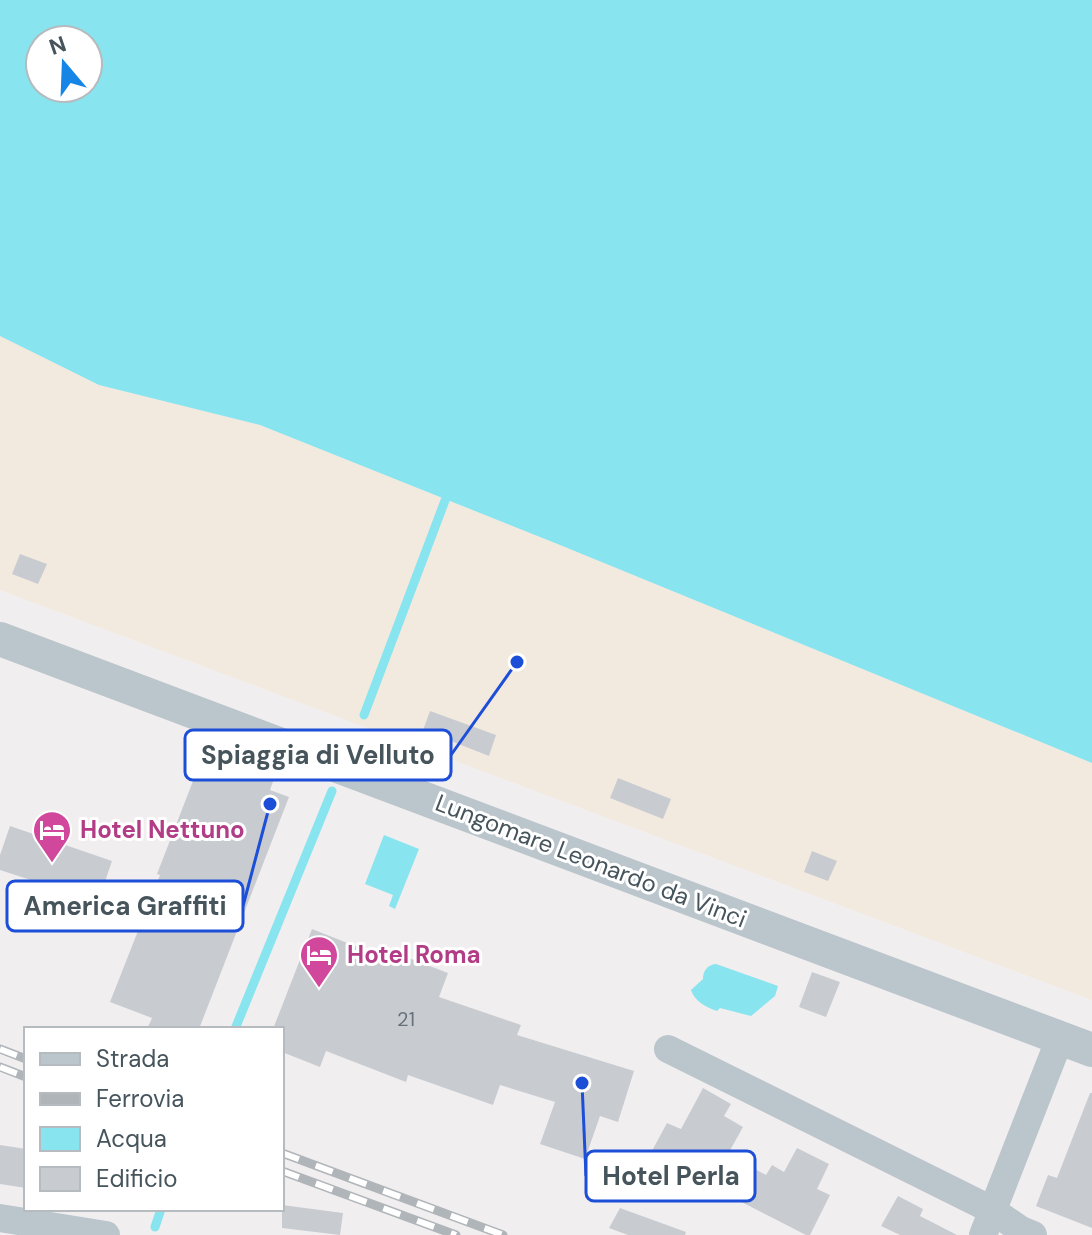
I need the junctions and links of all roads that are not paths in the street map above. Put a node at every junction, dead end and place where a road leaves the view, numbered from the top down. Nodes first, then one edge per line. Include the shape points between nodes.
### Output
1 (0, 639) edge
2 (1060, 1038) junction
3 (668, 1049) dead end
4 (1092, 1050) edge
5 (0, 1218) edge
6 (988, 1223) edge
7 (106, 1235) edge
8 (1033, 1235) edge

1 - 2 street, Lungomare Leonardo da Vinci
2 - 4 street, Lungomare Leonardo da Vinci
2 - 6 street
3 - 6 street
5 - 7 street
6 - 8 street

